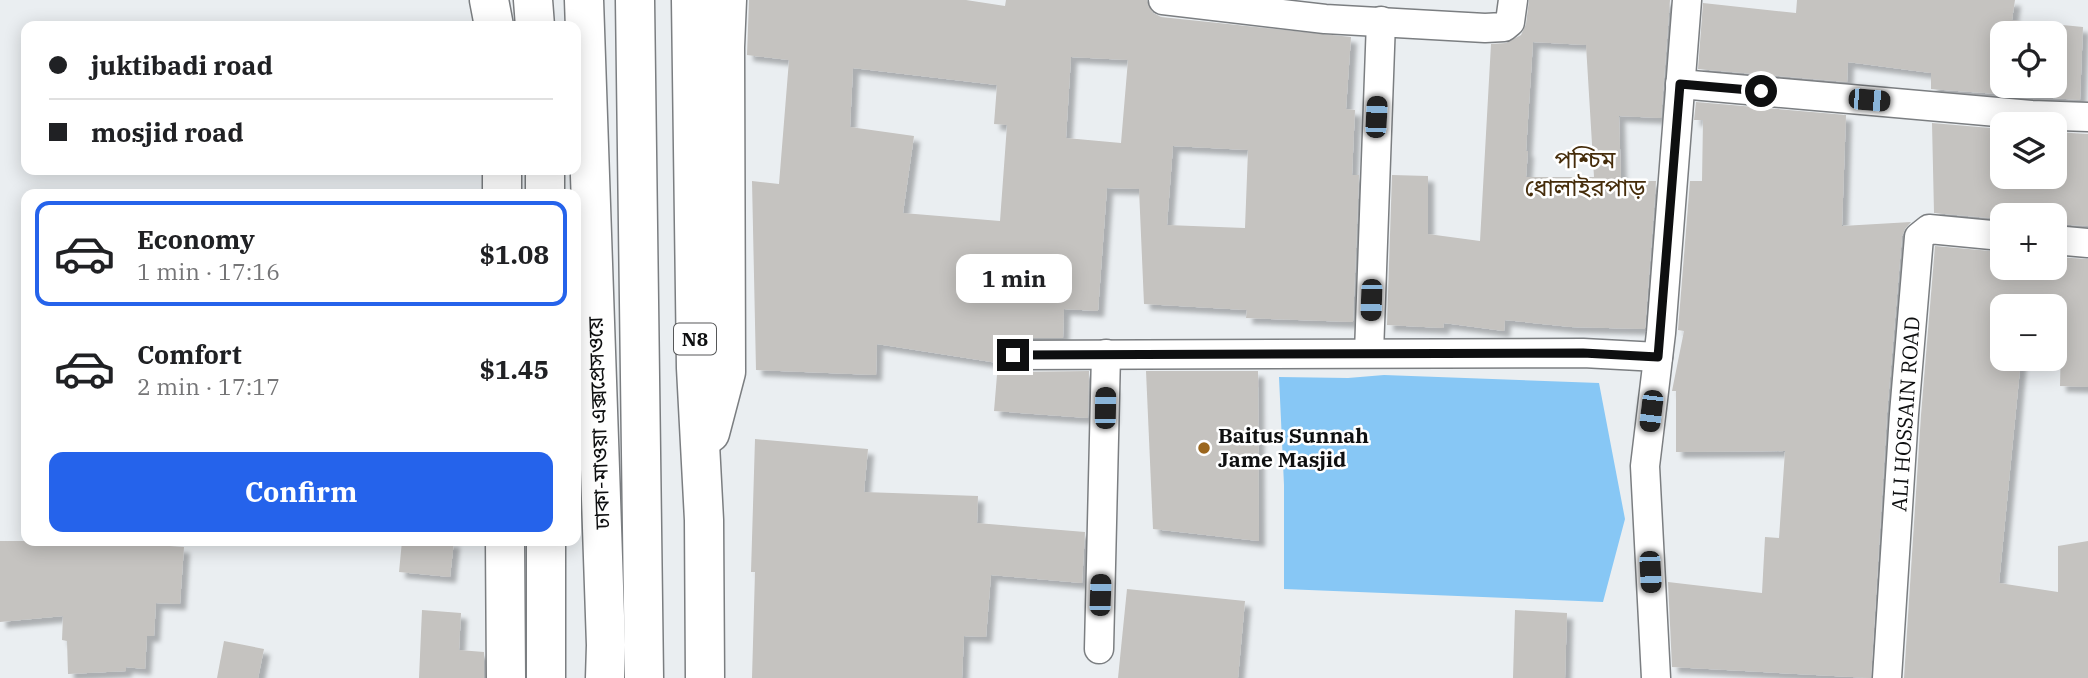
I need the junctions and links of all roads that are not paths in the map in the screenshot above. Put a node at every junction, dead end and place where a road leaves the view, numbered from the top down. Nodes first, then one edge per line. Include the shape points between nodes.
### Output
1 (489, 0) edge
2 (533, 0) edge
3 (584, 0) edge
4 (635, 0) edge
5 (691, 0) edge
6 (727, 0) edge
7 (1163, 0) edge
8 (1513, 0) edge
9 (1687, 0) edge
10 (1260, 6) edge
11 (493, 21) edge
12 (535, 21) edge
13 (1381, 22) junction
14 (1680, 84) junction
15 (2088, 117) edge
16 (1990, 235) edge
17 (2067, 241) edge
18 (2088, 243) edge
19 (1369, 353) junction
20 (1107, 354) junction
21 (1013, 355) dead end
22 (1658, 357) junction
23 (702, 458) junction
24 (505, 546) edge
25 (546, 546) edge
26 (1099, 649) dead end
27 (506, 678) edge
28 (547, 678) edge
29 (605, 678) edge
30 (644, 678) edge
31 (705, 678) edge
32 (1656, 678) edge
33 (1887, 678) edge

1 - 11 highway
2 - 12 highway
3 - 29 highway, ঢাকা-মাওয়া এক্সপ্রেসওয়ে
4 - 30 highway, ঢাকা-মাওয়া এক্সপ্রেসওয়ে
5 - 23 highway, N8 via 695,368
6 - 23 highway via 726,372
7 - 10 street
8 - 13 street via 1510,22 1504,27
9 - 14 street
10 - 13 street via 1325,19
13 - 19 street
14 - 15 street
14 - 22 street
16 - 33 street, ALI HOSSAIN ROAD via 1929,229 1919,237
17 - 18 street
19 - 20 street
19 - 22 street
20 - 21 street
20 - 26 street
22 - 32 street via 1645,466
23 - 31 highway, N8
24 - 27 highway
25 - 28 highway

